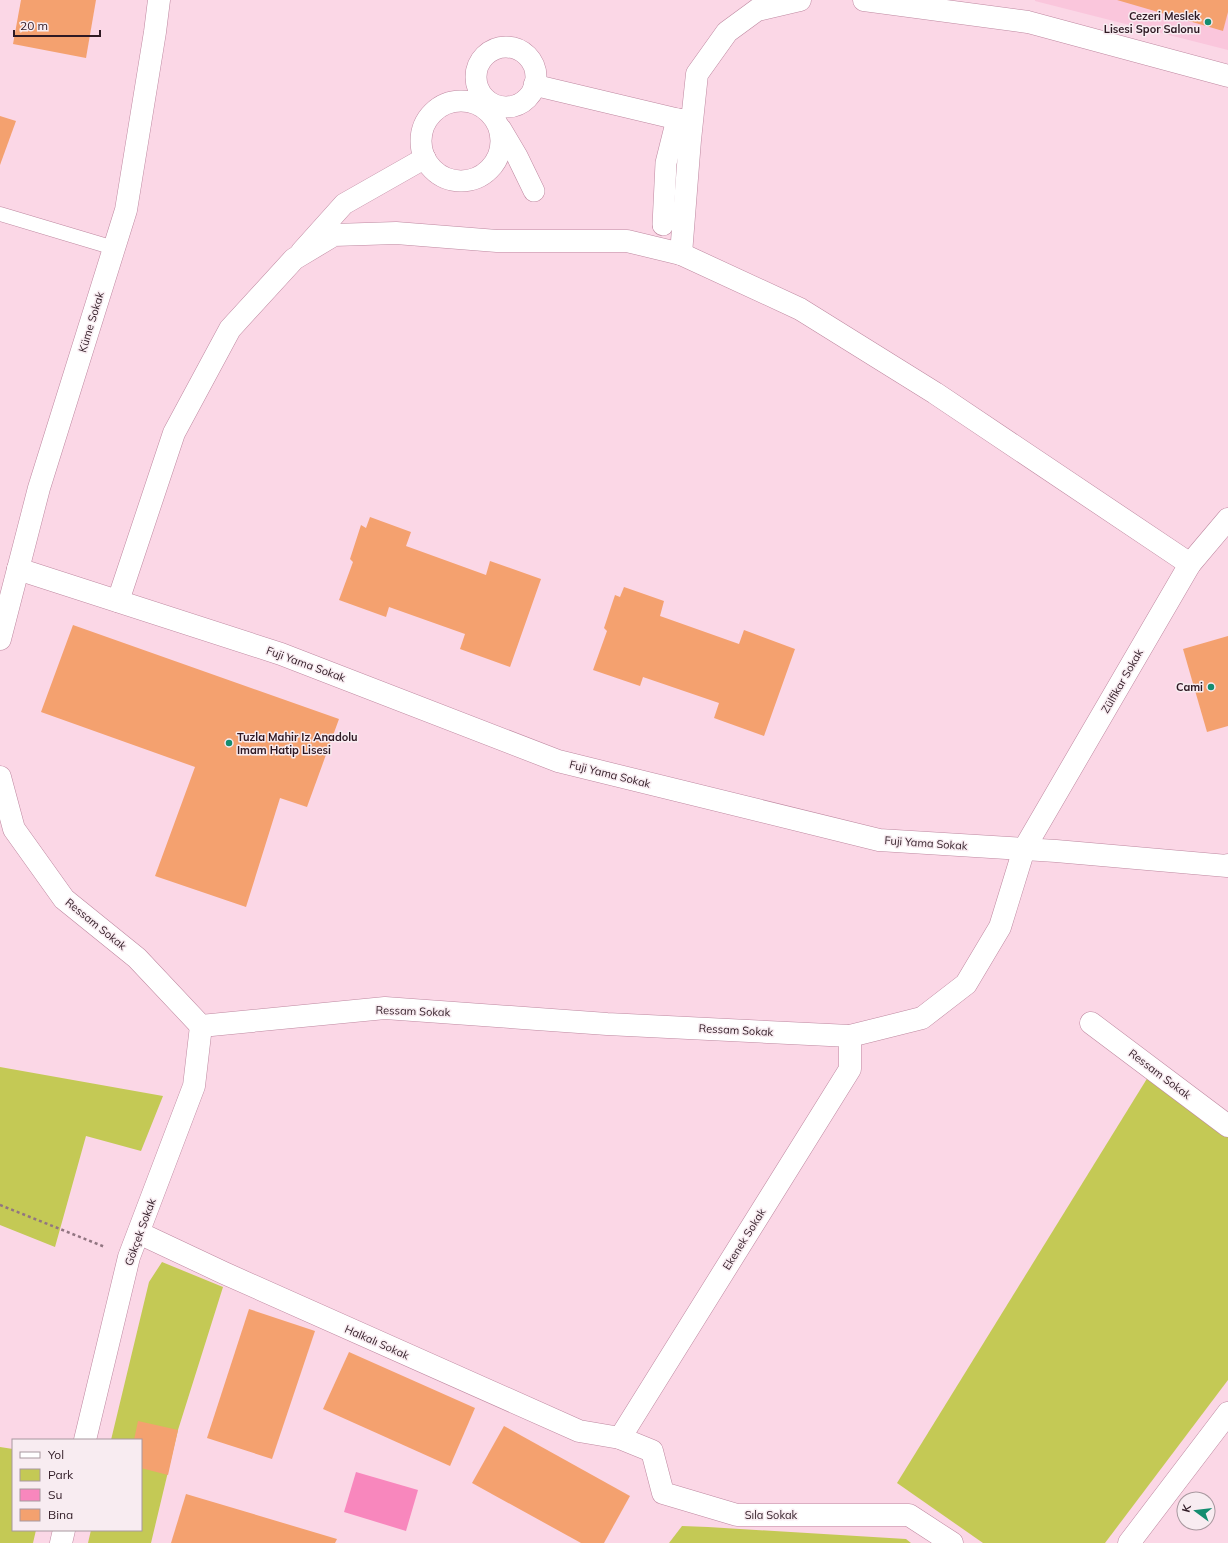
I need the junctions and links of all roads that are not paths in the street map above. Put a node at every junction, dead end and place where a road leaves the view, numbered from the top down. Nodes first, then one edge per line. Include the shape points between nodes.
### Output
1 (159, 0) edge
2 (800, 0) edge
3 (864, 0) edge
4 (1228, 76) edge
5 (534, 85) junction
6 (506, 107) junction
7 (684, 120) junction
8 (500, 130) junction
9 (425, 158) junction
10 (534, 191) dead end
11 (0, 214) edge
12 (663, 225) dead end
13 (114, 248) junction
14 (681, 254) junction
15 (294, 260) junction
16 (1228, 519) edge
17 (1190, 564) junction
18 (18, 569) junction
19 (118, 601) junction
20 (0, 639) edge
21 (0, 777) edge
22 (7, 830) edge
23 (1024, 849) junction
24 (1228, 866) edge
25 (1091, 1023) dead end
26 (201, 1026) junction
27 (850, 1036) junction
28 (1228, 1126) edge
29 (139, 1234) junction
30 (1228, 1413) edge
31 (620, 1438) junction
32 (85, 1439) edge
33 (64, 1531) edge
34 (61, 1543) edge
35 (952, 1543) edge
36 (1129, 1543) edge

1 - 13 street, Küme Sokak via 126,210
2 - 7 street via 757,10 727,32 697,74
3 - 4 street via 1028,22
5 - 6 street via 524,101
5 - 6 street via 536,75 528,57 511,48 491,51 478,65 477,84 487,101
5 - 7 street
6 - 8 street
7 - 12 street via 666,164
7 - 14 street
8 - 9 street via 501,144 491,168 469,181 443,177
8 - 9 street via 494,118 473,102 460,100 447,103 427,120 422,132
8 - 10 street via 517,156
9 - 15 street via 344,204
11 - 13 lane
13 - 18 street, Küme Sokak via 39,488
14 - 15 street via 627,241 496,241 396,233 334,235
14 - 17 street via 800,309 935,393
15 - 19 street via 230,329 174,433
16 - 17 street, Zülfikar Sokak
17 - 23 street, Zülfikar Sokak
18 - 19 street, Fuji Yama Sokak
18 - 20 street, Küme Sokak
19 - 23 street, Fuji Yama Sokak via 281,654 558,761 879,840
21 - 22 street
22 - 26 street, Ressam Sokak via 64,899 137,958
23 - 24 street, Fuji Yama Sokak
23 - 27 street, Zülfikar Sokak via 1000,927 966,984 922,1018
25 - 28 street, Ressam Sokak
26 - 27 street, Ressam Sokak via 385,1008 607,1024
26 - 29 street, Gökçek Sokak via 194,1086
27 - 31 street, Ekenek Sokak via 850,1070
29 - 31 street, Halkalı Sokak via 579,1431
29 - 32 street, Gökçek Sokak via 129,1257
30 - 36 street
31 - 35 street, Sıla Sokak via 652,1451 663,1493 737,1515 909,1515
33 - 34 street

